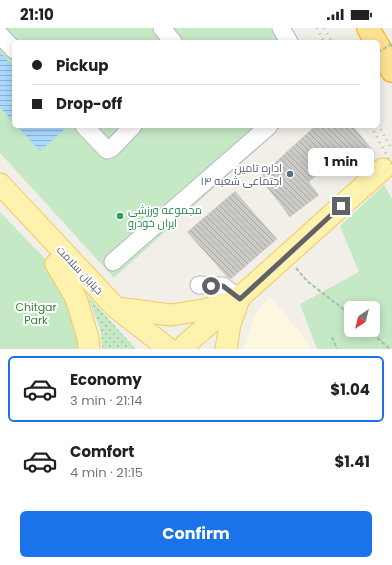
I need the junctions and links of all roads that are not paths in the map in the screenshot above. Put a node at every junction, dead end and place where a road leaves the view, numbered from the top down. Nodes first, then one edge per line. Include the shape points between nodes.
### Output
1 (162, 28) edge
2 (280, 28) edge
3 (368, 28) edge
4 (0, 35) edge
5 (171, 40) edge
6 (288, 40) edge
7 (375, 40) edge
8 (12, 48) edge
9 (380, 49) edge
10 (392, 71) edge
11 (86, 128) edge
12 (131, 128) edge
13 (267, 128) edge
14 (383, 169) dead end
15 (0, 184) edge
16 (0, 201) edge
17 (113, 262) dead end
18 (56, 264) junction
19 (199, 285) dead end
20 (240, 299) junction
21 (116, 308) junction
22 (174, 347) edge
23 (89, 349) edge
24 (146, 349) edge
25 (226, 349) edge

1 - 5 lane
2 - 6 lane
3 - 7 highway
4 - 8 lane
9 - 10 highway
11 - 12 lane via 107,150
13 - 17 lane
14 - 20 main road
15 - 21 main road, خیابان سلامت
16 - 18 main road, خیابان سلامت
18 - 23 main road via 76,298
18 - 24 main road, خیابان سلامت
19 - 20 lane via 223,286
20 - 21 main road via 203,310 171,315
20 - 22 main road
20 - 25 main road via 230,324
21 - 22 main road, خیابان سلامت

